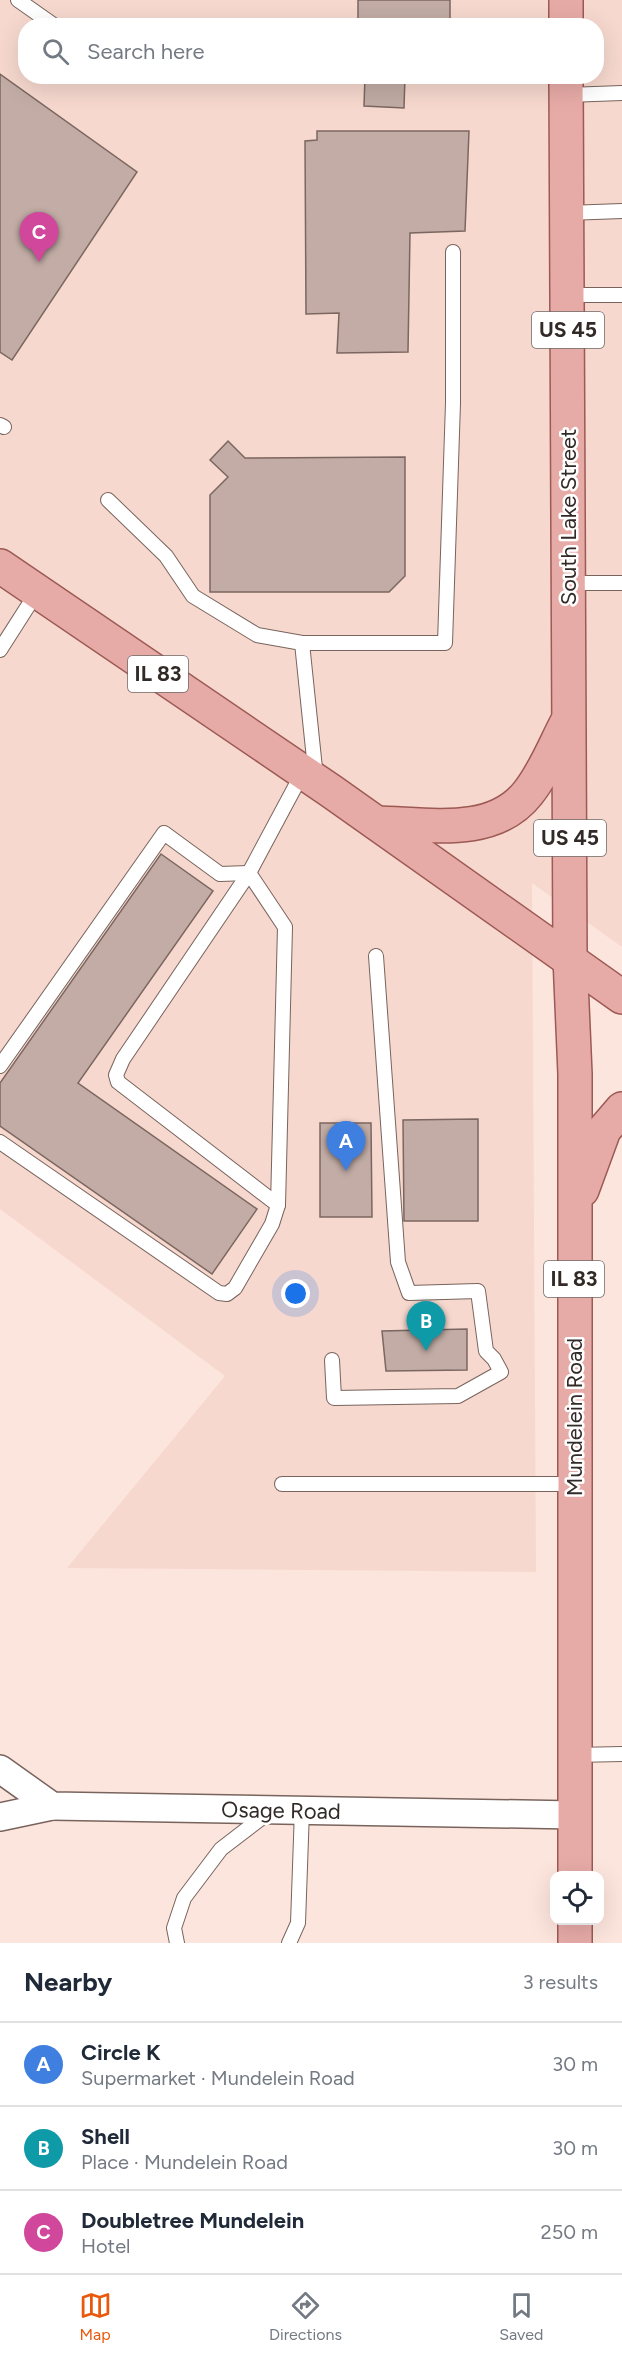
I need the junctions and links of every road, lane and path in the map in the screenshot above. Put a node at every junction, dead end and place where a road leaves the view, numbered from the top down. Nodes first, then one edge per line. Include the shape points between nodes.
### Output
1 (18, 0) edge
2 (566, 0) edge
3 (44, 18) edge
4 (566, 18) edge
5 (567, 86) edge
6 (622, 93) edge
7 (622, 211) edge
8 (567, 213) junction
9 (453, 252) dead end
10 (567, 295) junction
11 (622, 295) edge
12 (108, 500) dead end
13 (0, 566) edge
14 (568, 583) junction
15 (622, 583) edge
16 (37, 592) junction
17 (302, 643) junction
18 (0, 650) edge
19 (569, 718) junction
20 (310, 777) junction
21 (377, 823) junction
22 (249, 873) junction
23 (376, 956) dead end
24 (570, 958) junction
25 (622, 997) edge
26 (0, 1066) edge
27 (622, 1109) edge
28 (0, 1142) edge
29 (278, 1205) junction
30 (574, 1212) junction
31 (332, 1360) dead end
32 (282, 1484) dead end
33 (574, 1484) junction
34 (622, 1754) edge
35 (574, 1755) junction
36 (0, 1769) edge
37 (52, 1806) junction
38 (272, 1810) junction
39 (302, 1810) junction
40 (574, 1815) junction
41 (0, 1817) edge
42 (575, 1871) edge
43 (575, 1925) edge
44 (177, 1943) edge
45 (289, 1943) edge
46 (575, 1943) edge

1 - 3 lane
2 - 4 main road
5 - 6 lane
5 - 8 main road, South Lake Street / US 45
7 - 8 lane
8 - 10 main road, South Lake Street / US 45
9 - 17 lane via 453,403 445,643
10 - 11 lane
10 - 14 main road, South Lake Street / US 45
12 - 17 lane via 166,556 193,596 257,635
13 - 16 main road, IL 83
14 - 15 lane
14 - 19 main road, South Lake Street / US 45
16 - 18 lane
16 - 20 main road, IL 83
17 - 20 lane
19 - 21 main road via 528,794 503,816 476,825
19 - 24 main road, South Lake Street / US 45
20 - 21 main road, IL 83
20 - 22 lane
21 - 24 main road, IL 83
22 - 26 lane via 220,874 164,833
22 - 29 lane via 285,927
22 - 29 lane via 116,1075 118,1082
23 - 31 lane via 398,1262 409,1293 478,1291 486,1351 501,1372 458,1396 334,1398
24 - 25 main road
24 - 30 main road, Mundelein Road / IL 83 via 575,1074
27 - 30 main road via 604,1130
28 - 29 lane via 219,1293 227,1294 235,1288 272,1224
30 - 33 main road, Mundelein Road / IL 83
32 - 33 lane
33 - 35 main road, Mundelein Road / IL 83
34 - 35 lane
35 - 40 main road, Mundelein Road / IL 83
36 - 37 street
37 - 38 street, Osage Road
37 - 41 street, Osage Road
38 - 39 street, Osage Road
38 - 44 lane via 221,1850 184,1898 174,1928
39 - 40 street, Osage Road
39 - 45 lane via 298,1923
40 - 42 main road, Mundelein Road / IL 83
43 - 46 main road

